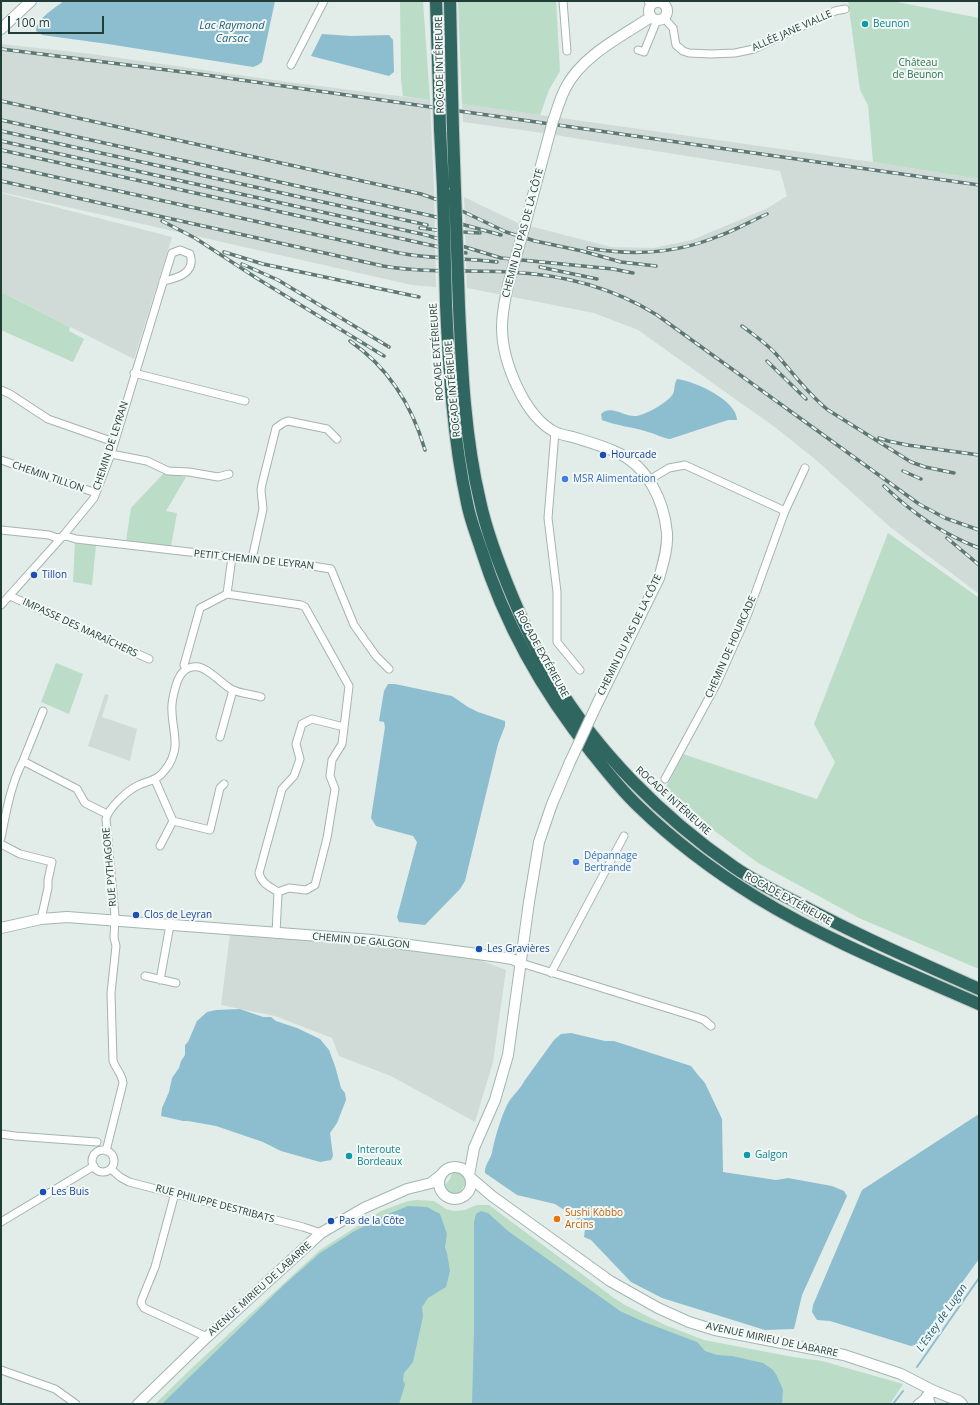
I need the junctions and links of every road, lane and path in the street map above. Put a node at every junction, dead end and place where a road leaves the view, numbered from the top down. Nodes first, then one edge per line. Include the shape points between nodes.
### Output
1 (324, 1) edge
2 (436, 1) edge
3 (450, 1) edge
4 (564, 1) edge
5 (29, 2) edge
6 (650, 3) edge
7 (667, 3) edge
8 (845, 9) dead end
9 (658, 18) junction
10 (1, 29) edge
11 (638, 50) dead end
12 (567, 51) dead end
13 (291, 65) dead end
14 (163, 281) junction
15 (134, 374) junction
16 (1, 390) edge
17 (245, 401) dead end
18 (555, 432) junction
19 (337, 439) dead end
20 (114, 442) junction
21 (110, 454) junction
22 (1, 460) edge
23 (805, 468) dead end
24 (229, 474) dead end
25 (649, 480) junction
26 (96, 493) junction
27 (784, 511) junction
28 (1, 530) edge
29 (62, 537) junction
30 (232, 558) junction
31 (252, 559) junction
32 (227, 594) junction
33 (10, 596) junction
34 (1, 606) edge
35 (149, 659) dead end
36 (186, 669) junction
37 (389, 669) dead end
38 (580, 670) dead end
39 (233, 690) junction
40 (261, 697) dead end
41 (43, 711) dead end
42 (344, 728) junction
43 (220, 737) dead end
44 (23, 761) junction
45 (665, 779) dead end
46 (154, 780) junction
47 (224, 784) dead end
48 (107, 814) junction
49 (173, 821) junction
50 (624, 836) dead end
51 (1, 838) edge
52 (1, 844) edge
53 (160, 846) dead end
54 (278, 892) junction
55 (41, 919) junction
56 (115, 921) junction
57 (170, 925) junction
58 (1, 928) edge
59 (276, 934) junction
60 (521, 963) junction
61 (551, 973) junction
62 (146, 976) dead end
63 (160, 980) junction
64 (176, 983) dead end
65 (979, 988) edge
66 (979, 1004) edge
67 (711, 1026) dead end
68 (1, 1134) edge
69 (97, 1142) dead end
70 (474, 1148) junction
71 (106, 1151) junction
72 (94, 1166) junction
73 (454, 1167) junction
74 (111, 1169) junction
75 (441, 1175) junction
76 (470, 1177) junction
77 (175, 1193) junction
78 (397, 1193) junction
79 (444, 1195) junction
80 (464, 1196) junction
81 (492, 1196) junction
82 (1, 1222) edge
83 (321, 1233) junction
84 (207, 1337) junction
85 (1, 1370) edge
86 (931, 1397) edge
87 (76, 1404) edge
88 (138, 1404) edge
89 (918, 1404) edge
90 (962, 1404) edge

1 - 13 street
2 - 66 highway, ROCADE EXTÉRIEURE, bridge via 446,304 457,451 468,506 488,571 512,628 542,683 567,721 616,783 638,807 687,849 757,898 822,933
3 - 65 highway, ROCADE INTÉRIEURE, bridge via 459,308 470,449 480,502 500,568 524,624 552,677 598,741 648,797 695,838 735,868 853,932
4 - 12 street
5 - 10 street
6 - 7 street
6 - 9 street via 650,12
7 - 9 street via 667,12
8 - 9 street, ALLÉE JANE VIALLE via 835,11 754,49 735,53 683,51 676,45 673,28
9 - 11 street via 644,52
9 - 18 street, CHEMIN DU PAS DE LA CÔTE, bridge via 595,54 578,70 565,89 508,285 502,328 508,363 520,393 535,416
14 - 14 street, CHEMIN DE LEYRAN via 172,253 180,250 190,254 192,260 188,270 183,275
14 - 15 street, CHEMIN DE LEYRAN
15 - 17 street
15 - 20 street, CHEMIN DE LEYRAN
16 - 20 street via 48,419
18 - 25 street, CHEMIN DU PAS DE LA CÔTE via 617,452
18 - 38 street via 548,518 557,592 558,642
19 - 31 street via 327,429 288,421 276,428 262,484 263,509
20 - 21 street, CHEMIN DE LEYRAN
21 - 24 street via 147,461 168,471 218,477
21 - 26 street, CHEMIN DE LEYRAN
22 - 26 street, CHEMIN TILLON
23 - 27 street, CHEMIN DE HOURCADE
25 - 27 street via 669,468 685,465
25 - 60 street, CHEMIN DU PAS DE LA CÔTE, bridge via 661,505 667,534 665,556 659,578 598,702 552,804 539,842
26 - 29 street, CHEMIN DE LEYRAN
27 - 45 street, CHEMIN DE HOURCADE via 747,616 717,683
28 - 29 street, PETIT CHEMIN DE LEYRAN
29 - 30 street, PETIT CHEMIN DE LEYRAN
29 - 33 street, CHEMIN DE LEYRAN
30 - 31 street, PETIT CHEMIN DE LEYRAN
30 - 32 street
31 - 37 street, PETIT CHEMIN DE LEYRAN via 331,569 354,625 376,656
32 - 36 street via 200,608 184,665
32 - 42 street via 301,605 305,608 349,686
33 - 34 street, CHEMIN DE LEYRAN
33 - 35 street, IMPASSE DES MARAÎCHERS
36 - 39 street via 203,668
36 - 46 street, RUE PYTHAGORE via 179,678 172,709 175,749 170,762
39 - 40 street
39 - 43 street
41 - 44 street
42 - 54 street via 342,744 332,760 330,776 335,789 327,838 315,885 306,890 289,888
42 - 54 street via 312,719 302,724 296,744 300,759 294,776 282,789 259,873 263,883
44 - 48 street via 77,789 85,803
44 - 51 street via 18,771
46 - 48 street, RUE PYTHAGORE via 134,788
46 - 49 street
47 - 49 street via 220,788 210,830
48 - 56 street, RUE PYTHAGORE
49 - 53 street
50 - 61 street
52 - 55 street via 20,854 52,862
54 - 59 street
55 - 56 street, CHEMIN DE GALGON via 67,917
55 - 58 street, CHEMIN DE GALGON
56 - 57 street, CHEMIN DE GALGON
56 - 71 street, RUE PYTHAGORE via 116,954 111,993 113,1061 123,1083
57 - 59 street, CHEMIN DE GALGON
57 - 63 street
59 - 60 street, CHEMIN DE GALGON via 372,940 500,957
60 - 61 street, CHEMIN DE GALGON
60 - 70 street, CHEMIN DU PAS DE LA CÔTE via 503,1076
61 - 67 street, CHEMIN DE GALGON via 696,1017
62 - 63 street
63 - 64 street
68 - 69 street
70 - 73 street, CHEMIN DU PAS DE LA CÔTE
70 - 76 street, CHEMIN DU PAS DE LA CÔTE
71 - 72 street via 96,1153 93,1159
71 - 74 street via 114,1158
72 - 74 street via 102,1172
72 - 82 street
73 - 75 street via 445,1170
73 - 76 street via 461,1168
74 - 77 street, RUE PHILIPPE DESTRIBATS via 129,1182
75 - 78 street, AVENUE MIRIEU DE LABARRE via 431,1182
75 - 79 street via 439,1186
76 - 80 street via 470,1190
76 - 81 street, AVENUE MIRIEU DE LABARRE
77 - 83 street, RUE PHILIPPE DESTRIBATS
77 - 84 street via 155,1267 141,1303 144,1308
78 - 79 street, AVENUE MIRIEU DE LABARRE via 430,1190
78 - 83 street, AVENUE MIRIEU DE LABARRE via 364,1208
79 - 80 street via 454,1199
80 - 81 street
81 - 86 street, AVENUE MIRIEU DE LABARRE via 610,1281 640,1299 689,1322 715,1330 844,1355 917,1381
83 - 84 street, AVENUE MIRIEU DE LABARRE
84 - 88 street, AVENUE MIRIEU DE LABARRE
85 - 87 street via 55,1389
86 - 89 street
86 - 90 street, AVENUE MIRIEU DE LABARRE via 947,1395

